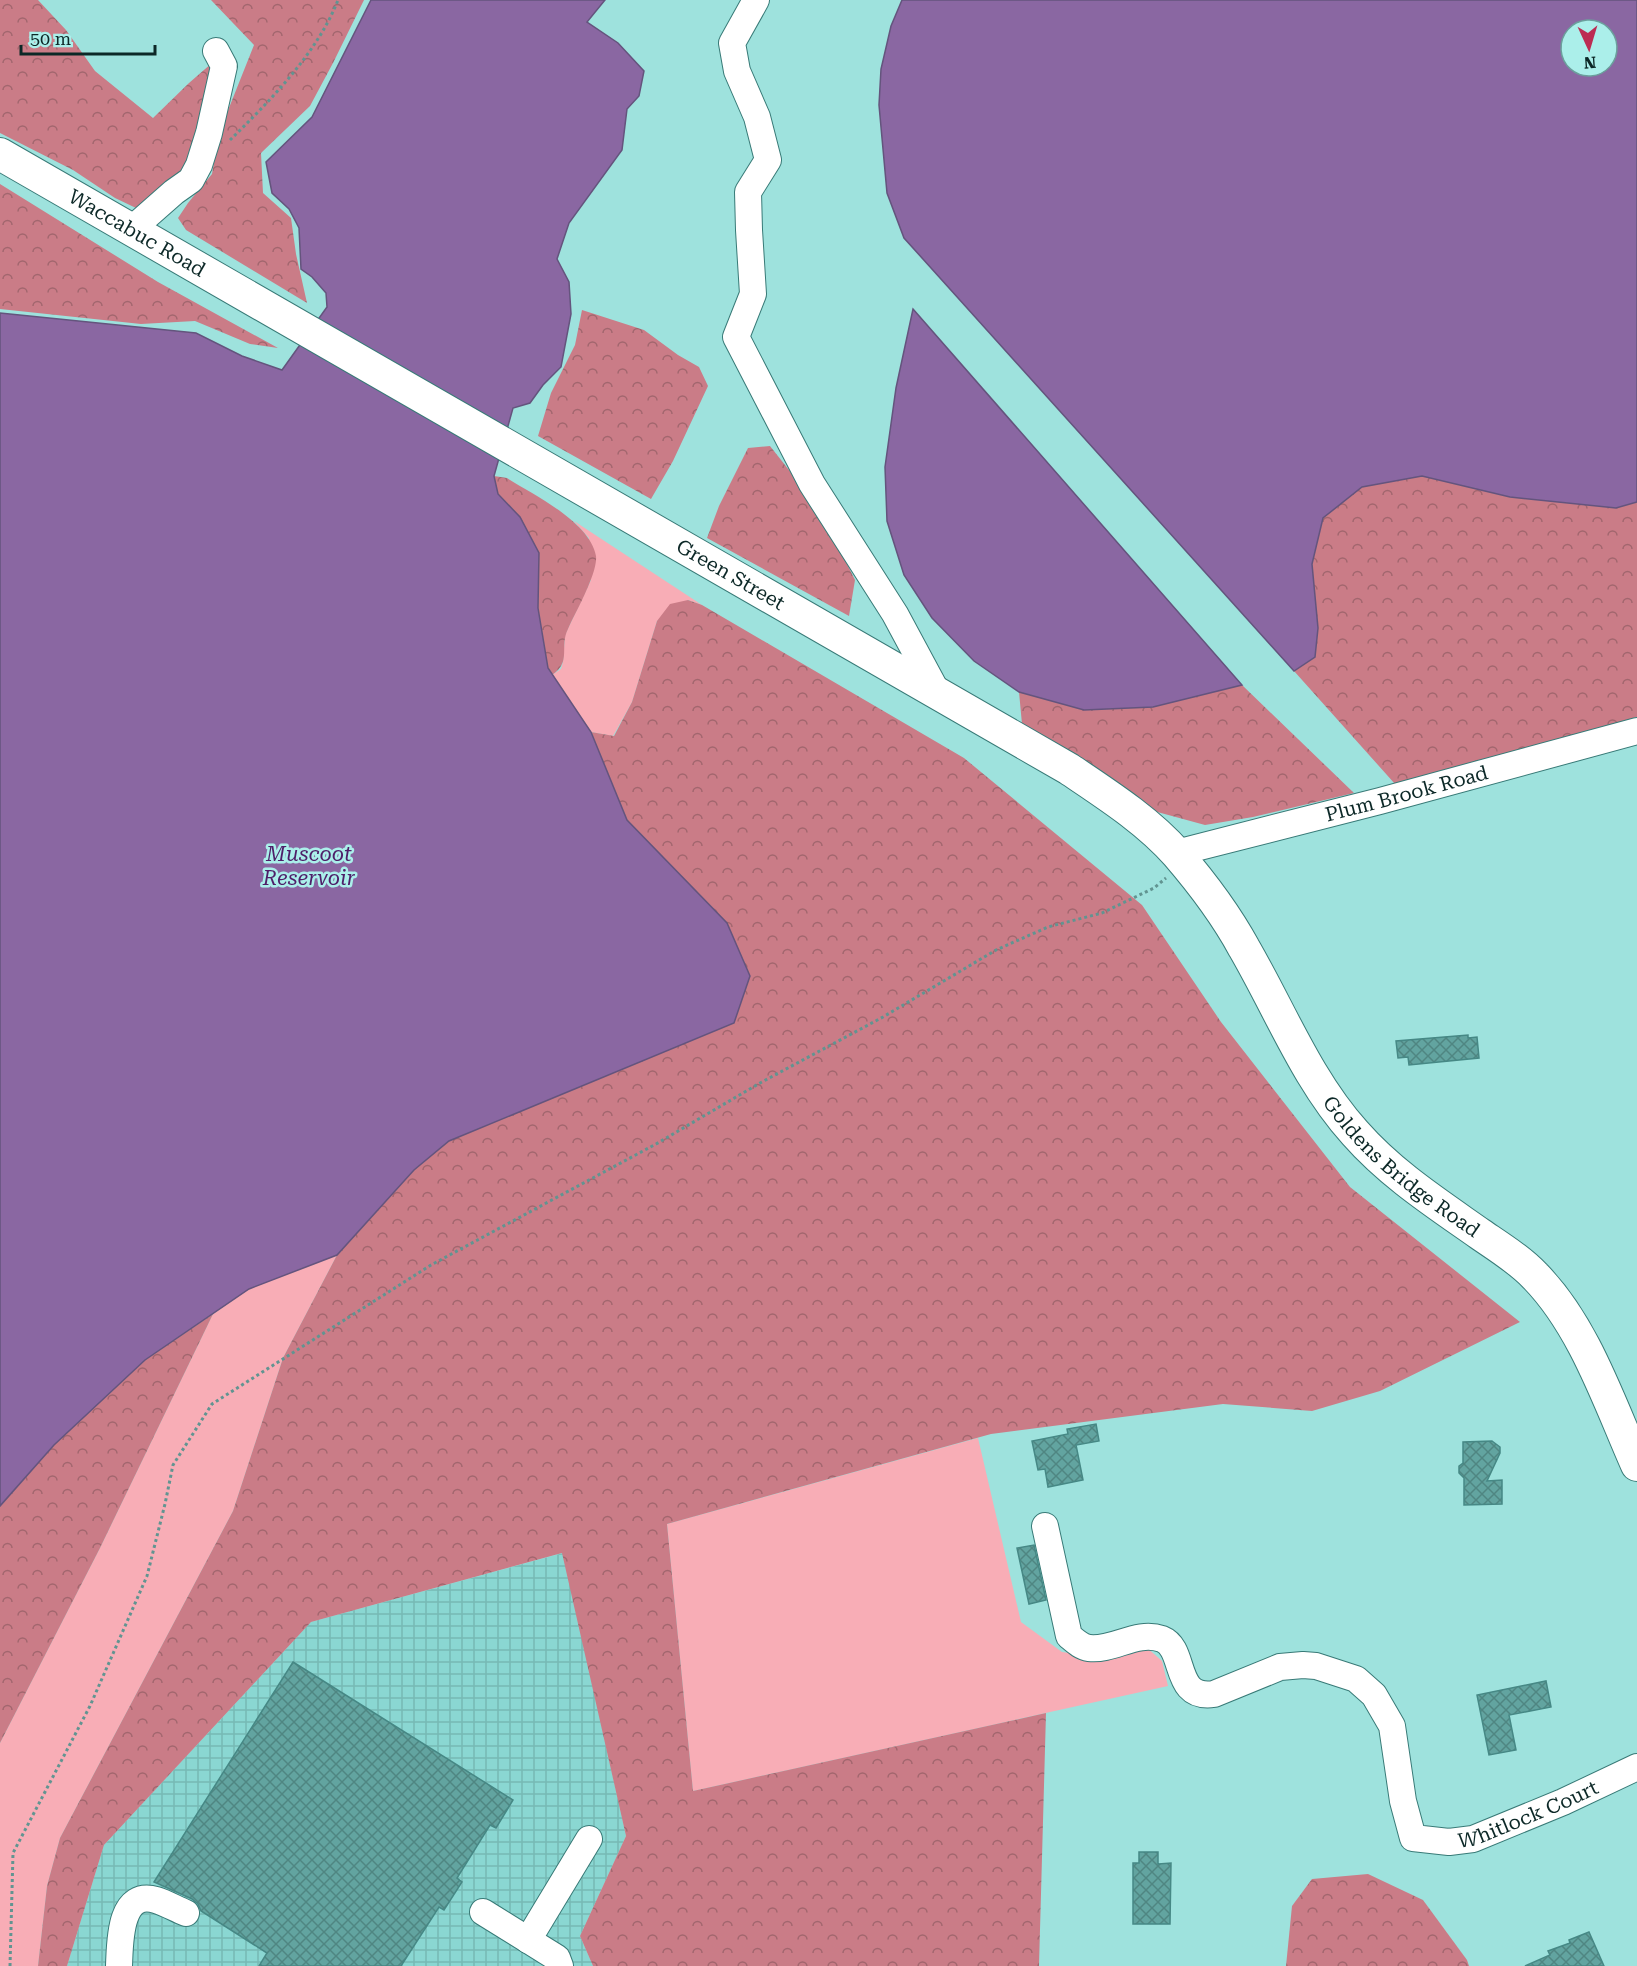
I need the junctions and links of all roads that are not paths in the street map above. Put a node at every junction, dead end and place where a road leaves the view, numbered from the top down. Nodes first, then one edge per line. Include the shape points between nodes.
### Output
1 (756, 0) edge
2 (216, 51) dead end
3 (0, 154) edge
4 (132, 230) junction
5 (274, 311) joint
6 (938, 694) junction
7 (1637, 731) edge
8 (1180, 858) junction
9 (1637, 1465) edge
10 (1044, 1526) dead end
11 (1637, 1767) edge
12 (589, 1839) dead end
13 (483, 1912) dead end
14 (186, 1913) dead end
15 (528, 1940) junction
16 (119, 1966) edge
17 (560, 1966) edge

1 - 6 street via 732,43 737,71 757,117 768,160 748,192 753,294 736,337 812,484 895,614
2 - 4 street via 224,66 199,165 191,180
3 - 4 main road, Waccabuc Road
4 - 5 main road, Waccabuc Road
5 - 6 main road, Green Street
6 - 8 main road, Green Street via 1096,787
7 - 8 street, Plum Brook Road
8 - 9 main road, Goldens Bridge Road via 1244,946 1312,1073 1354,1133 1413,1186 1533,1274 1554,1297 1585,1349
10 - 11 street, Whitlock Court via 1069,1636 1079,1644 1088,1648 1144,1636 1161,1639 1171,1647 1187,1683 1202,1696 1280,1667 1316,1666 1356,1679 1374,1695 1392,1726 1403,1801 1413,1838 1449,1842 1473,1839
12 - 15 street
13 - 15 street
14 - 16 street via 141,1899 128,1909 120,1931
15 - 17 street via 557,1958

